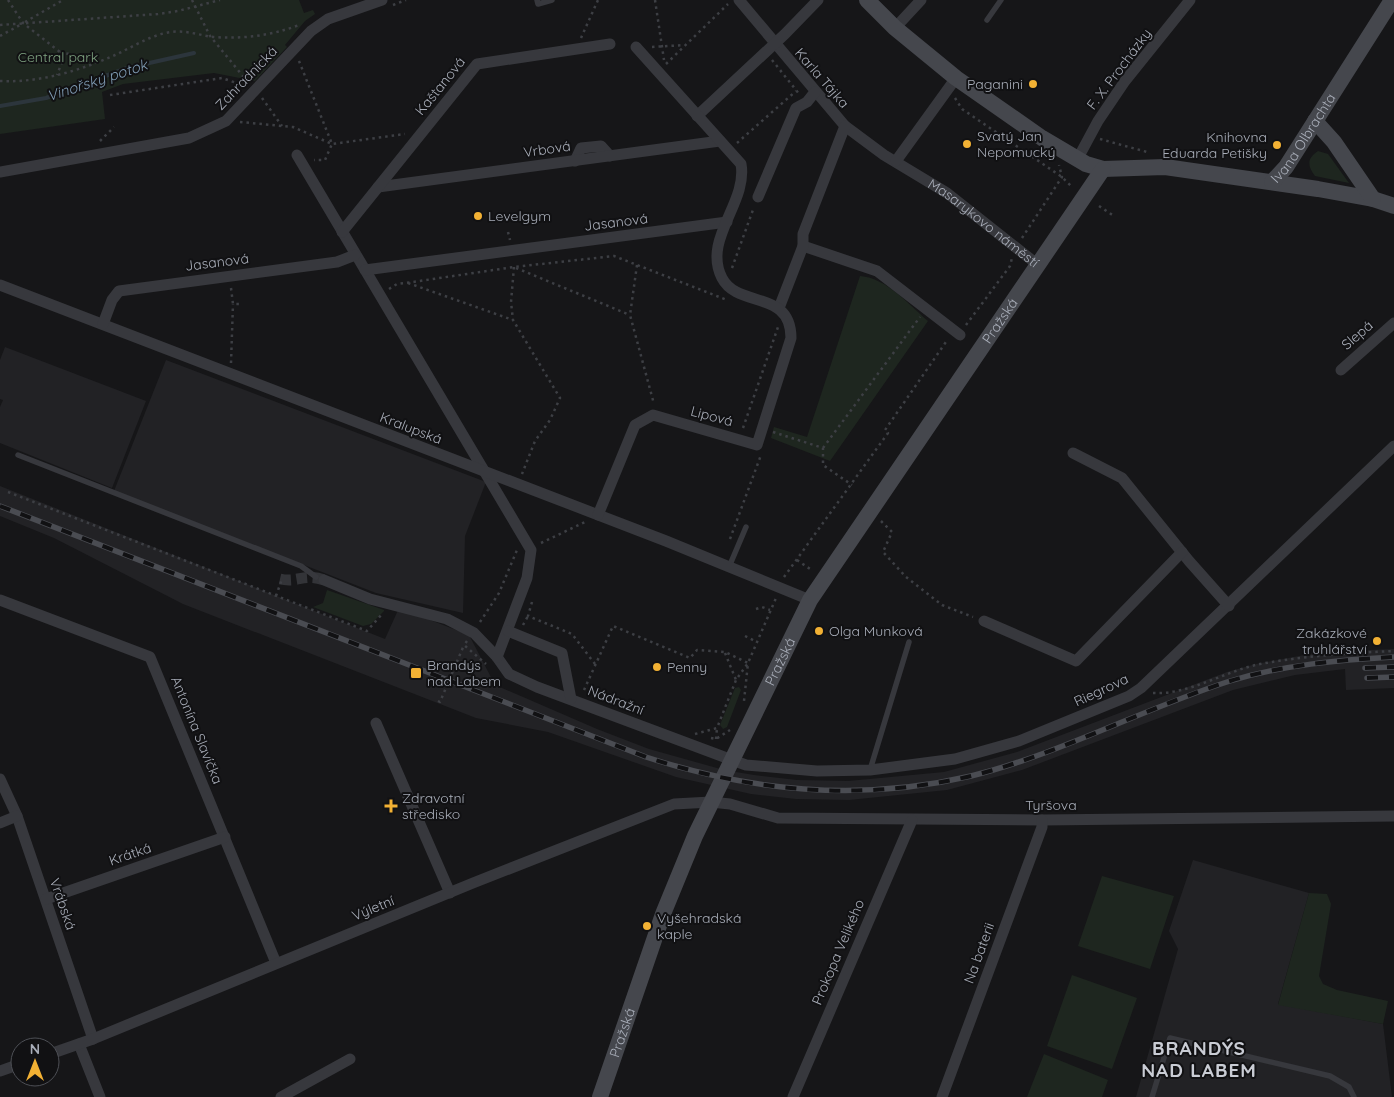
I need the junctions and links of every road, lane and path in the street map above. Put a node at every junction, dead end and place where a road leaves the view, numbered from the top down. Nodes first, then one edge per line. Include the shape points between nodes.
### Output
1 (8, 0) edge
2 (63, 0) edge
3 (192, 0) edge
4 (220, 0) edge
5 (382, 0) edge
6 (537, 0) edge
7 (552, 0) edge
8 (598, 0) edge
9 (655, 0) edge
10 (818, 0) edge
11 (867, 0) edge
12 (921, 0) edge
13 (1001, 0) edge
14 (1190, 0) edge
15 (1392, 0) edge
16 (733, 2) edge
17 (196, 7) junction
18 (987, 20) dead end
19 (23, 23) junction
20 (0, 24) edge
21 (302, 24) dead end
22 (895, 28) junction
23 (0, 36) edge
24 (210, 36) junction
25 (610, 44) dead end
26 (774, 44) junction
27 (636, 46) dead end
28 (296, 47) junction
29 (574, 50) junction
30 (60, 52) junction
31 (98, 61) junction
32 (661, 68) junction
33 (57, 75) junction
34 (949, 78) junction
35 (0, 81) edge
36 (796, 90) dead end
37 (255, 91) junction
38 (815, 92) junction
39 (110, 95) dead end
40 (697, 116) junction
41 (238, 122) dead end
42 (1315, 122) junction
43 (282, 126) junction
44 (845, 126) junction
45 (114, 127) dead end
46 (422, 132) junction
47 (1091, 136) junction
48 (100, 141) dead end
49 (720, 141) junction
50 (332, 144) junction
51 (728, 151) junction
52 (1154, 154) dead end
53 (298, 158) joint
54 (896, 161) junction
55 (1069, 161) junction
56 (1103, 169) junction
57 (0, 172) edge
58 (1062, 177) junction
59 (1272, 182) junction
60 (1071, 186) dead end
61 (378, 187) junction
62 (758, 197) joint
63 (1373, 199) junction
64 (1099, 206) dead end
65 (1394, 206) edge
66 (1114, 216) dead end
67 (726, 222) junction
68 (342, 232) junction
69 (508, 232) dead end
70 (803, 246) junction
71 (1017, 248) junction
72 (512, 250) junction
73 (355, 255) junction
74 (636, 265) junction
75 (1038, 265) junction
76 (514, 267) junction
77 (365, 270) junction
78 (229, 276) junction
79 (406, 283) junction
80 (726, 284) junction
81 (0, 285) edge
82 (388, 290) dead end
83 (233, 304) junction
84 (240, 304) dead end
85 (735, 304) dead end
86 (779, 308) junction
87 (925, 309) junction
88 (630, 315) junction
89 (513, 320) junction
90 (780, 321) dead end
91 (1394, 323) edge
92 (103, 324) junction
93 (960, 335) junction
94 (230, 366) dead end
95 (1341, 370) dead end
96 (653, 415) junction
97 (762, 428) junction
98 (740, 439) junction
99 (757, 445) junction
100 (1394, 446) edge
101 (823, 448) junction
102 (1072, 453) dead end
103 (18, 456) dead end
104 (484, 471) junction
105 (520, 477) dead end
106 (852, 485) junction
107 (8, 492) dead end
108 (598, 515) junction
109 (881, 521) dead end
110 (746, 527) dead end
111 (728, 545) dead end
112 (518, 546) dead end
113 (535, 546) dead end
114 (1182, 552) junction
115 (729, 567) junction
116 (784, 577) dead end
117 (282, 579) dead end
118 (320, 579) joint
119 (276, 596) junction
120 (776, 597) dead end
121 (0, 600) edge
122 (810, 600) junction
123 (392, 604) junction
124 (1229, 606) junction
125 (756, 609) dead end
126 (770, 610) junction
127 (528, 616) dead end
128 (984, 621) joint
129 (474, 632) junction
130 (512, 632) junction
131 (745, 636) dead end
132 (757, 642) junction
133 (909, 642) dead end
134 (464, 645) junction
135 (1394, 651) edge
136 (725, 652) junction
137 (497, 657) junction
138 (748, 663) junction
139 (492, 669) dead end
140 (736, 680) junction
141 (439, 682) dead end
142 (447, 685) junction
143 (570, 686) junction
144 (1141, 688) junction
145 (584, 690) junction
146 (591, 693) dead end
147 (571, 700) junction
148 (438, 701) dead end
149 (744, 704) dead end
150 (376, 723) dead end
151 (717, 728) junction
152 (732, 728) dead end
153 (688, 736) dead end
154 (732, 760) junction
155 (870, 770) junction
156 (0, 779) edge
157 (711, 802) junction
158 (17, 816) junction
159 (1394, 816) edge
160 (912, 820) junction
161 (1042, 820) junction
162 (0, 823) edge
163 (224, 837) junction
164 (450, 893) junction
165 (46, 899) junction
166 (276, 963) junction
167 (93, 1039) junction
168 (79, 1044) junction
169 (60, 1051) edge
170 (350, 1059) dead end
171 (100, 1097) edge
172 (281, 1097) edge
173 (600, 1097) edge
174 (793, 1097) edge
175 (942, 1097) edge
176 (1152, 1097) edge
177 (1354, 1097) edge

1 - 19 path
2 - 19 path
3 - 17 path
4 - 17 path
5 - 28 street, Zahradnická via 328,19
6 - 7 lane via 538,4
8 - 29 path
9 - 32 path
10 - 26 street
11 - 22 main road
12 - 22 street
13 - 18 lane
14 - 47 street, F. X. Procházky via 1125,81
15 - 42 main road, Ivana Olbrachta
16 - 26 street, Karla Tájka
16 - 32 path
17 - 19 path via 133,16
17 - 24 path
19 - 20 path
19 - 23 path
19 - 30 path
21 - 24 path via 263,36
22 - 34 main road
24 - 31 path via 178,32 161,34
24 - 37 path
25 - 29 street, Kaštanová
26 - 38 street, Karla Tájka
26 - 40 street
27 - 32 street
28 - 37 street, Zahradnická
28 - 50 path
29 - 46 street, Kaštanová via 477,64
30 - 31 path
30 - 33 path via 62,62
31 - 33 path
32 - 40 street
33 - 35 path
34 - 54 street
34 - 55 main road via 1020,124
34 - 58 path via 962,109
36 - 51 path
37 - 39 path via 222,78
37 - 43 path
37 - 57 street, Zahradnická via 226,122 189,138
38 - 44 street, Karla Tájka
38 - 62 street via 796,108
40 - 49 street
41 - 43 path
42 - 59 main road, Ivana Olbrachta via 1286,167
42 - 63 main road via 1334,142
43 - 50 path via 293,127
44 - 54 street, Karla Tájka
44 - 70 street via 803,234
45 - 48 path
46 - 50 path
46 - 61 street, Kaštanová
47 - 52 path
47 - 55 street, F. X. Procházky
49 - 51 street
49 - 61 street, Vrbová
50 - 53 path via 325,160
51 - 67 street via 740,164 743,176
53 - 68 street
54 - 71 street, Masarykovo náměstí via 947,193
55 - 56 main road
55 - 58 path via 1059,165
56 - 59 main road, Ivana Olbrachta via 1165,167
56 - 75 main road, Masarykovo náměstí
58 - 60 path
58 - 71 path
59 - 63 main road
61 - 68 street, Kaštanová
62 - 80 path
63 - 65 main road
64 - 66 path
67 - 72 street, Jasanová
67 - 80 street via 718,243 716,262
68 - 73 street
69 - 72 path
70 - 86 street
70 - 87 street via 877,271
71 - 75 street, Masarykovo náměstí
71 - 93 path via 1010,266
72 - 76 path
72 - 77 street, Jasanová
73 - 77 street
73 - 78 street, Jasanová via 337,262
74 - 76 path via 614,256
74 - 85 path
74 - 88 path
75 - 122 main road, Pražská
76 - 79 path
76 - 88 path
76 - 89 path
77 - 104 street
78 - 83 path
78 - 92 street, Jasanová via 119,291
79 - 82 path
79 - 89 path
80 - 86 street
81 - 92 street, Kralupská
83 - 84 path
83 - 94 path
86 - 97 street via 791,325 791,338
87 - 93 street
87 - 101 path
88 - 96 path via 654,404
89 - 105 path via 560,398 535,441
90 - 98 path
91 - 95 street, Slepá
92 - 104 street, Kralupská
93 - 106 path via 951,335 885,430 888,433
96 - 98 street, Lipová
96 - 108 street via 635,425
97 - 99 street
97 - 101 path
98 - 99 street, Lipová
99 - 111 path via 764,449
100 - 124 street, Riegrova
101 - 106 path via 823,465
102 - 114 street via 1122,478
103 - 118 lane via 301,566
104 - 108 street, Kralupská
104 - 130 street via 531,550
106 - 116 path
107 - 119 path
108 - 113 path
108 - 115 street, Kralupská
109 - 128 path via 892,532 883,552 906,577 942,605
110 - 115 lane
112 - 129 path via 499,593
114 - 124 street
114 - 128 street via 1076,661
115 - 122 street, Kralupská
117 - 119 path
118 - 123 street, Nádražní
119 - 123 path via 367,631
120 - 126 path
121 - 163 street, Antonína Slavíčka via 150,657
122 - 154 main road, Pražská
123 - 129 street, Nádražní via 447,619
124 - 144 street, Riegrova
125 - 126 path
126 - 132 path
127 - 130 path
129 - 134 path
129 - 137 street, Nádražní
130 - 137 street
130 - 143 street via 562,653
131 - 132 path
132 - 138 path
133 - 155 lane
134 - 139 path
134 - 142 path
135 - 144 path via 1305,657 1258,665 1162,694 1145,693
136 - 138 path
136 - 140 path
136 - 145 path via 697,650 690,658 613,626
137 - 147 street, Nádražní via 509,674
138 - 140 path
138 - 149 path
140 - 151 path
141 - 142 path
142 - 148 path
143 - 145 path
143 - 147 street
144 - 155 street, Riegrova via 1129,696 1019,741 955,759
145 - 146 path
147 - 154 street, Nádražní
150 - 164 street
151 - 152 path via 716,739
151 - 153 path
154 - 155 street, Riegrova via 746,765 817,772
154 - 157 main road, Pražská
156 - 158 street, Vrábská
157 - 160 street, Tyršova via 778,818
157 - 164 street, Výletní via 674,804
157 - 173 main road, Pražská via 663,914
158 - 162 street
158 - 165 street, Vrábská
159 - 161 street, Tyršova
160 - 161 street, Tyršova
160 - 174 street, Prokopa Velikého
161 - 175 street, Na baterii
163 - 165 street, Krátká
163 - 166 street, Antonína Slavíčka
164 - 166 street, Výletní
165 - 167 street, Vrábská
166 - 167 street, Výletní
167 - 168 street, Výletní
168 - 169 street, Výletní
168 - 171 street
170 - 172 street
176 - 177 lane via 1170,1038 1330,1076 1349,1087

